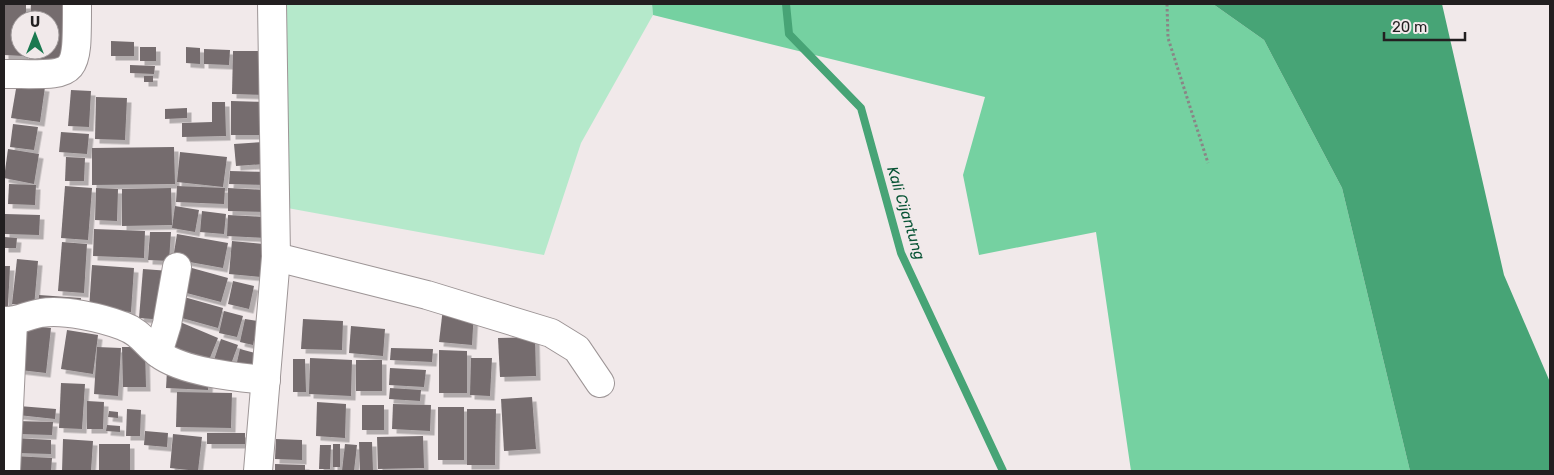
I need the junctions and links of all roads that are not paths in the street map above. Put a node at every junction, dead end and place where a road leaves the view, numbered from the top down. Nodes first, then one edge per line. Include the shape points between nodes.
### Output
1 (77, 4) edge
2 (272, 4) edge
3 (4, 74) edge
4 (276, 256) junction
5 (177, 267) dead end
6 (8, 322) edge
7 (158, 354) junction
8 (266, 380) junction
9 (600, 382) dead end
10 (6, 471) edge
11 (258, 471) edge

1 - 3 street via 77,45 69,69 60,74
2 - 4 street
4 - 8 street
4 - 9 street via 427,294 551,333 577,350
5 - 7 street
6 - 7 street via 38,313 68,313 139,333
6 - 10 street
7 - 8 street via 172,362 227,376
8 - 11 street

